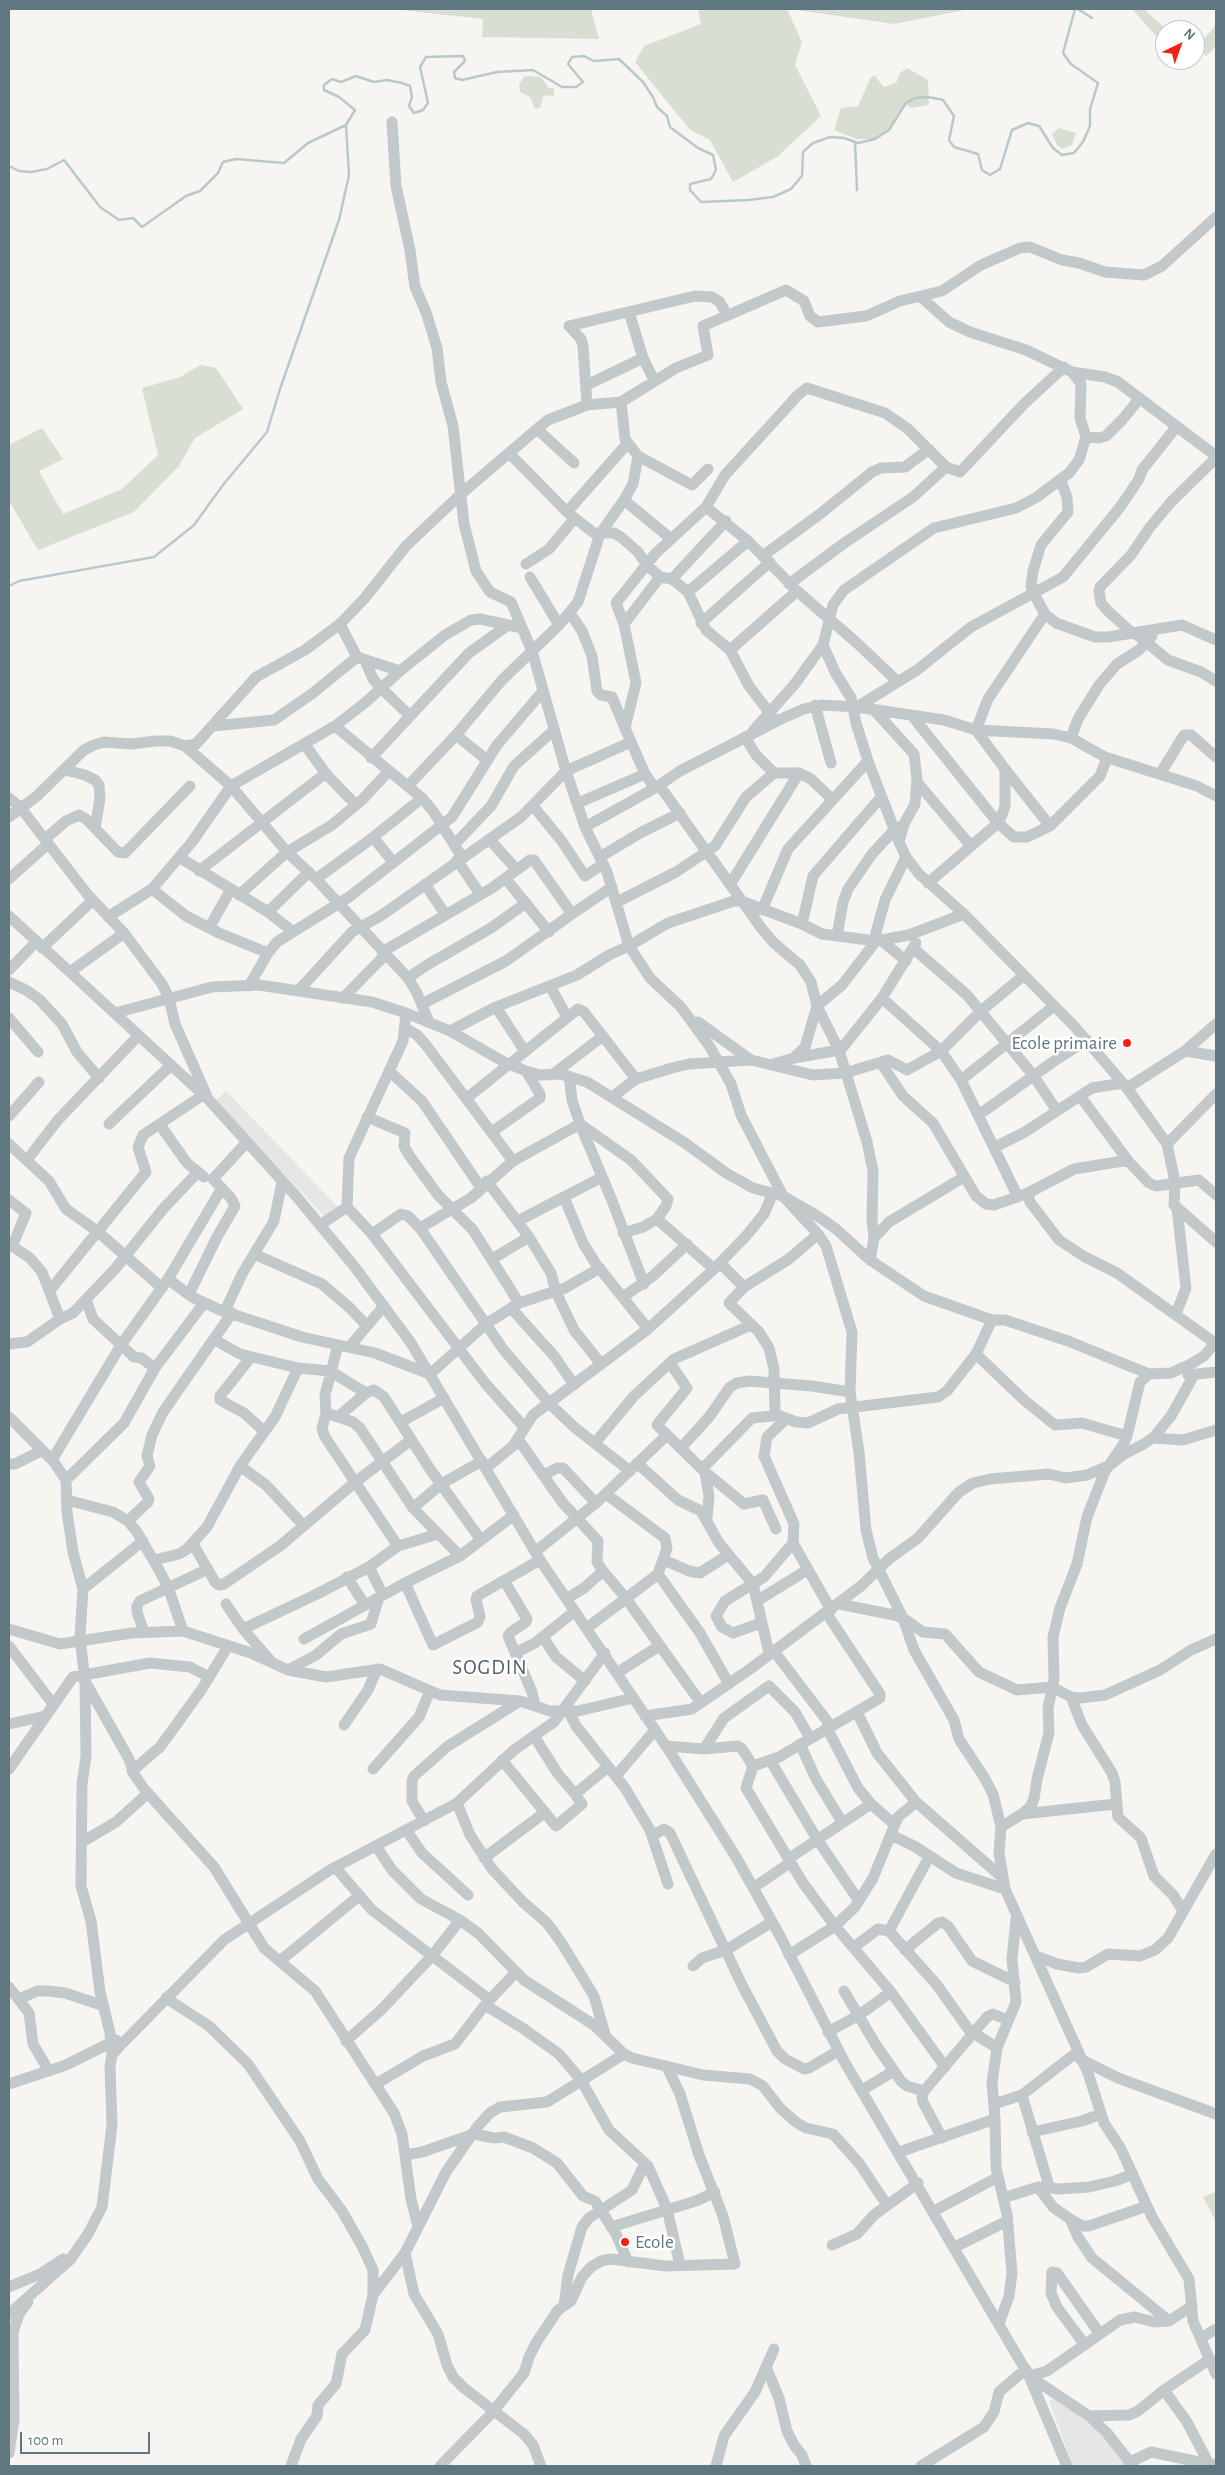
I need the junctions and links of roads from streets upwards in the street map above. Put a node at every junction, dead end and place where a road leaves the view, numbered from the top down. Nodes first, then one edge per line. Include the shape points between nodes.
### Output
1 (392, 122) dead end
2 (1216, 217) edge
3 (921, 297) junction
4 (629, 312) junction
5 (727, 315) junction
6 (643, 358) junction
7 (1068, 370) junction
8 (654, 380) junction
9 (587, 385) junction
10 (1140, 398) junction
11 (621, 402) junction
12 (588, 405) junction
13 (1177, 426) junction
14 (536, 429) junction
15 (1086, 437) junction
16 (627, 444) junction
17 (929, 449) junction
18 (510, 454) junction
19 (638, 456) junction
20 (1216, 457) edge
21 (574, 463) dead end
22 (946, 467) junction
23 (708, 469) dead end
24 (1061, 481) junction
25 (461, 494) junction
26 (624, 500) junction
27 (706, 507) junction
28 (571, 515) junction
29 (726, 521) junction
30 (600, 534) junction
31 (670, 538) junction
32 (748, 541) junction
33 (767, 558) junction
34 (526, 564) dead end
35 (646, 564) junction
36 (530, 577) dead end
37 (660, 577) junction
38 (672, 579) junction
39 (793, 588) junction
40 (688, 592) junction
41 (1034, 594) junction
42 (570, 613) junction
43 (1045, 614) junction
44 (828, 620) junction
45 (701, 623) junction
46 (340, 624) junction
47 (624, 624) junction
48 (508, 625) junction
49 (559, 625) junction
50 (522, 628) junction
51 (1157, 629) junction
52 (1131, 632) junction
53 (1216, 640) edge
54 (1147, 642) junction
55 (823, 645) junction
56 (730, 650) junction
57 (532, 651) junction
58 (361, 659) junction
59 (400, 671) junction
60 (1216, 681) edge
61 (898, 682) junction
62 (381, 688) junction
63 (543, 691) junction
64 (815, 705) junction
65 (855, 707) junction
66 (874, 710) junction
67 (769, 712) junction
68 (409, 715) junction
69 (913, 717) junction
70 (775, 722) junction
71 (213, 726) junction
72 (335, 726) junction
73 (625, 728) junction
74 (976, 730) junction
75 (553, 731) junction
76 (456, 735) junction
77 (747, 737) junction
78 (1071, 738) junction
79 (631, 742) junction
80 (305, 745) junction
81 (185, 746) junction
82 (1216, 757) edge
83 (371, 758) junction
84 (1107, 758) junction
85 (487, 760) junction
86 (831, 762) dead end
87 (868, 762) junction
88 (65, 770) junction
89 (566, 770) junction
90 (1005, 770) junction
91 (388, 772) junction
92 (326, 773) junction
93 (774, 773) junction
94 (799, 773) junction
95 (645, 774) junction
96 (1160, 774) junction
97 (917, 782) junction
98 (190, 786) dead end
99 (231, 786) junction
100 (408, 786) junction
101 (657, 786) junction
102 (1216, 796) edge
103 (881, 797) junction
104 (9, 798) edge
105 (422, 798) junction
106 (832, 799) junction
107 (578, 803) junction
108 (356, 805) junction
109 (533, 806) junction
110 (20, 807) junction
111 (680, 813) junction
112 (909, 816) junction
113 (9, 817) edge
114 (261, 822) junction
115 (998, 823) junction
116 (441, 824) junction
117 (1050, 826) junction
118 (585, 827) junction
119 (95, 828) junction
120 (894, 830) junction
121 (374, 837) junction
122 (490, 840) junction
123 (46, 841) junction
124 (899, 842) junction
125 (454, 845) junction
126 (971, 846) junction
127 (708, 851) junction
128 (287, 852) junction
129 (906, 857) junction
130 (179, 858) junction
131 (460, 859) junction
132 (602, 860) junction
133 (393, 862) junction
134 (517, 870) junction
135 (199, 871) junction
136 (313, 876) junction
137 (9, 879) edge
138 (506, 879) junction
139 (731, 883) junction
140 (928, 883) junction
141 (425, 884) junction
142 (612, 887) junction
143 (152, 889) junction
144 (235, 893) junction
145 (480, 894) junction
146 (93, 900) junction
147 (741, 901) junction
148 (617, 902) junction
149 (526, 903) junction
150 (338, 904) junction
151 (762, 910) junction
152 (268, 912) junction
153 (444, 914) junction
154 (572, 914) junction
155 (964, 914) junction
156 (108, 917) junction
157 (10, 921) edge
158 (802, 924) junction
159 (209, 928) junction
160 (360, 928) junction
161 (924, 929) junction
162 (292, 932) junction
163 (549, 932) junction
164 (124, 933) junction
165 (837, 936) junction
166 (877, 940) junction
167 (39, 945) junction
168 (629, 946) junction
169 (913, 948) junction
170 (268, 953) junction
171 (383, 954) junction
172 (906, 961) junction
173 (9, 970) edge
174 (70, 972) junction
175 (1023, 976) junction
176 (408, 978) junction
177 (9, 982) edge
178 (249, 986) junction
179 (550, 986) junction
180 (299, 990) junction
181 (169, 998) junction
182 (343, 998) junction
183 (882, 998) junction
184 (422, 1004) junction
185 (817, 1006) junction
186 (1054, 1006) junction
187 (496, 1007) junction
188 (682, 1007) junction
189 (981, 1011) junction
190 (406, 1013) junction
191 (115, 1014) junction
192 (567, 1017) junction
193 (9, 1018) edge
194 (429, 1022) junction
195 (1216, 1024) edge
196 (405, 1028) junction
197 (447, 1030) junction
198 (417, 1035) junction
199 (138, 1036) junction
200 (604, 1036) junction
201 (1087, 1040) junction
202 (1008, 1043) junction
203 (524, 1050) junction
204 (839, 1050) junction
205 (941, 1051) junction
206 (1185, 1051) junction
207 (38, 1052) dead end
208 (1216, 1056) edge
209 (794, 1058) junction
210 (751, 1060) junction
211 (508, 1063) junction
212 (719, 1063) junction
213 (881, 1063) junction
214 (772, 1064) junction
215 (170, 1066) junction
216 (389, 1071) junction
217 (526, 1071) junction
218 (845, 1073) junction
219 (552, 1075) junction
220 (1033, 1075) junction
221 (569, 1076) junction
222 (99, 1078) junction
223 (636, 1079) junction
224 (961, 1080) junction
225 (39, 1082) dead end
226 (1125, 1086) junction
227 (1216, 1094) edge
228 (1080, 1096) junction
229 (206, 1097) junction
230 (612, 1097) junction
231 (467, 1098) junction
232 (1057, 1111) junction
233 (980, 1114) junction
234 (9, 1116) edge
235 (367, 1117) junction
236 (108, 1124) dead end
237 (580, 1124) junction
238 (160, 1125) junction
239 (493, 1132) junction
240 (246, 1143) junction
241 (9, 1144) edge
242 (1167, 1144) junction
243 (995, 1147) junction
244 (27, 1160) junction
245 (513, 1161) junction
246 (1128, 1162) junction
247 (197, 1173) junction
248 (602, 1177) junction
249 (964, 1177) junction
250 (212, 1180) junction
251 (282, 1182) junction
252 (1176, 1182) junction
253 (484, 1185) junction
254 (222, 1188) junction
255 (1216, 1194) edge
256 (778, 1195) junction
257 (1023, 1195) junction
258 (564, 1197) junction
259 (9, 1200) edge
260 (347, 1207) junction
261 (1177, 1208) junction
262 (454, 1209) junction
263 (657, 1219) junction
264 (518, 1221) junction
265 (320, 1225) junction
266 (420, 1228) junction
267 (97, 1231) junction
268 (623, 1233) junction
269 (372, 1234) junction
270 (818, 1234) junction
271 (529, 1236) junction
272 (874, 1238) junction
273 (1216, 1242) edge
274 (687, 1244) junction
275 (11, 1246) edge
276 (254, 1254) junction
277 (125, 1255) junction
278 (492, 1258) junction
279 (870, 1260) junction
280 (717, 1266) junction
281 (600, 1268) junction
282 (165, 1284) junction
283 (644, 1284) junction
284 (744, 1287) junction
285 (51, 1289) junction
286 (556, 1292) junction
287 (189, 1294) junction
288 (623, 1297) junction
289 (86, 1300) junction
290 (204, 1303) junction
291 (384, 1306) junction
292 (515, 1306) junction
293 (228, 1312) junction
294 (1176, 1314) junction
295 (60, 1319) junction
296 (992, 1320) junction
297 (486, 1324) junction
298 (751, 1325) junction
299 (367, 1326) junction
300 (648, 1329) junction
301 (215, 1340) junction
302 (1216, 1343) edge
303 (9, 1344) edge
304 (121, 1345) junction
305 (338, 1345) junction
306 (350, 1346) junction
307 (458, 1350) junction
308 (976, 1354) junction
309 (250, 1357) junction
310 (670, 1363) junction
311 (601, 1364) junction
312 (155, 1368) junction
313 (298, 1368) junction
314 (330, 1371) junction
315 (1216, 1372) edge
316 (430, 1374) junction
317 (1149, 1374) junction
318 (1171, 1374) junction
319 (1194, 1375) junction
320 (775, 1384) junction
321 (574, 1385) junction
322 (850, 1392) junction
323 (366, 1393) junction
324 (444, 1398) junction
325 (550, 1404) junction
326 (853, 1407) junction
327 (326, 1412) junction
328 (775, 1414) junction
329 (339, 1416) junction
330 (9, 1418) edge
331 (786, 1419) junction
332 (401, 1422) junction
333 (524, 1427) junction
334 (1216, 1430) edge
335 (264, 1431) junction
336 (667, 1435) junction
337 (1127, 1436) junction
338 (1152, 1438) junction
339 (518, 1439) junction
340 (411, 1440) junction
341 (595, 1443) junction
342 (681, 1448) junction
343 (41, 1451) junction
344 (52, 1460) junction
345 (383, 1461) junction
346 (9, 1464) edge
347 (484, 1464) junction
348 (1110, 1465) junction
349 (240, 1466) junction
350 (634, 1467) junction
351 (703, 1471) junction
352 (544, 1475) junction
353 (66, 1480) junction
354 (354, 1483) junction
355 (441, 1484) junction
356 (606, 1494) junction
357 (67, 1500) junction
358 (596, 1503) junction
359 (413, 1508) junction
360 (514, 1515) junction
361 (707, 1518) junction
362 (578, 1519) junction
363 (128, 1521) junction
364 (304, 1526) junction
365 (776, 1529) dead end
366 (438, 1534) junction
367 (481, 1540) junction
368 (143, 1541) junction
369 (793, 1543) junction
370 (193, 1544) junction
371 (398, 1546) junction
372 (728, 1555) junction
373 (460, 1556) junction
374 (538, 1556) junction
375 (154, 1560) junction
376 (664, 1560) junction
377 (369, 1567) junction
378 (208, 1569) junction
379 (878, 1569) junction
380 (807, 1570) junction
381 (603, 1571) junction
382 (658, 1574) junction
383 (347, 1577) junction
384 (505, 1582) junction
385 (405, 1583) junction
386 (753, 1584) junction
387 (168, 1587) junction
388 (83, 1589) junction
389 (381, 1596) junction
390 (625, 1597) junction
391 (566, 1599) junction
392 (757, 1601) junction
393 (226, 1604) dead end
394 (365, 1605) junction
395 (832, 1609) junction
396 (575, 1611) junction
397 (903, 1618) junction
398 (761, 1623) junction
399 (587, 1628) junction
400 (9, 1629) edge
401 (243, 1629) junction
402 (184, 1631) junction
403 (144, 1632) junction
404 (543, 1637) junction
405 (80, 1639) junction
406 (304, 1639) dead end
407 (1216, 1639) edge
408 (9, 1646) edge
409 (228, 1646) junction
410 (659, 1646) junction
411 (771, 1652) junction
412 (604, 1653) junction
413 (515, 1654) junction
414 (273, 1664) junction
415 (377, 1669) junction
416 (288, 1670) junction
417 (617, 1673) junction
418 (209, 1677) junction
419 (84, 1678) junction
420 (585, 1681) junction
421 (729, 1684) junction
422 (1052, 1687) junction
423 (430, 1691) junction
424 (1072, 1697) junction
425 (633, 1698) junction
426 (520, 1700) junction
427 (701, 1703) junction
428 (53, 1704) junction
429 (535, 1706) junction
430 (566, 1712) junction
431 (857, 1712) junction
432 (45, 1716) junction
433 (645, 1716) junction
434 (9, 1724) edge
435 (344, 1725) dead end
436 (827, 1728) junction
437 (655, 1730) junction
438 (534, 1736) junction
439 (805, 1741) junction
440 (666, 1746) junction
441 (704, 1749) junction
442 (502, 1760) junction
443 (770, 1760) junction
444 (754, 1766) junction
445 (608, 1767) junction
446 (9, 1769) edge
447 (373, 1769) dead end
448 (132, 1771) junction
449 (616, 1776) junction
450 (148, 1793) junction
451 (575, 1794) junction
452 (916, 1802) junction
453 (457, 1803) junction
454 (871, 1804) junction
455 (1116, 1804) junction
456 (544, 1813) junction
457 (1022, 1814) junction
458 (424, 1821) junction
459 (842, 1822) junction
460 (1001, 1827) junction
461 (892, 1829) junction
462 (407, 1831) junction
463 (652, 1836) junction
464 (817, 1839) junction
465 (82, 1842) junction
466 (376, 1846) junction
467 (1216, 1854) edge
468 (929, 1857) junction
469 (484, 1858) junction
470 (790, 1860) junction
471 (335, 1867) junction
472 (1004, 1883) junction
473 (668, 1884) dead end
474 (753, 1888) junction
475 (468, 1895) dead end
476 (359, 1896) junction
477 (859, 1901) junction
478 (1184, 1911) junction
479 (1016, 1919) junction
480 (460, 1920) junction
481 (772, 1922) junction
482 (250, 1923) junction
483 (835, 1926) junction
484 (889, 1931) junction
485 (854, 1947) junction
486 (726, 1950) junction
487 (905, 1950) junction
488 (790, 1955) junction
489 (432, 1956) junction
490 (1036, 1956) junction
491 (280, 1960) junction
492 (693, 1966) dead end
493 (516, 1972) junction
494 (1014, 1982) junction
495 (9, 1987) edge
496 (844, 1991) dead end
497 (890, 1992) junction
498 (166, 1998) junction
499 (19, 1999) junction
500 (487, 2003) junction
501 (104, 2006) junction
502 (859, 2015) junction
503 (1008, 2020) junction
504 (828, 2032) junction
505 (132, 2033) junction
506 (974, 2033) junction
507 (606, 2034) junction
508 (346, 2041) junction
509 (111, 2042) junction
510 (997, 2048) junction
511 (838, 2051) junction
512 (624, 2054) junction
513 (112, 2055) junction
514 (1078, 2055) junction
515 (667, 2067) junction
516 (944, 2067) junction
517 (49, 2071) junction
518 (894, 2071) junction
519 (581, 2080) junction
520 (9, 2084) edge
521 (376, 2084) junction
522 (862, 2090) junction
523 (924, 2091) junction
524 (1022, 2095) junction
525 (994, 2104) junction
526 (1100, 2114) junction
527 (1216, 2114) edge
528 (995, 2119) junction
529 (1032, 2132) junction
530 (474, 2134) junction
531 (942, 2138) junction
532 (899, 2152) junction
533 (406, 2155) junction
534 (645, 2163) junction
535 (1133, 2174) junction
536 (998, 2177) junction
537 (918, 2183) junction
538 (1044, 2187) junction
539 (715, 2192) junction
540 (1003, 2198) junction
541 (888, 2205) junction
542 (1147, 2206) junction
543 (602, 2209) junction
544 (667, 2209) junction
545 (934, 2211) junction
546 (1070, 2219) junction
547 (1007, 2221) junction
548 (418, 2227) junction
549 (611, 2227) junction
550 (832, 2245) dead end
551 (955, 2247) junction
552 (79, 2248) junction
553 (405, 2253) junction
554 (628, 2262) junction
555 (680, 2265) junction
556 (9, 2287) edge
557 (38, 2290) junction
558 (373, 2295) junction
559 (564, 2306) junction
560 (1192, 2306) junction
561 (9, 2314) edge
562 (1169, 2322) junction
563 (1000, 2324) junction
564 (1216, 2329) edge
565 (1100, 2334) junction
566 (1201, 2338) junction
567 (1085, 2345) junction
568 (774, 2349) dead end
569 (1210, 2359) junction
570 (766, 2367) junction
571 (1028, 2372) junction
572 (1216, 2374) edge
573 (1164, 2390) junction
574 (494, 2411) junction
575 (1089, 2416) junction
576 (9, 2453) edge
577 (1132, 2464) edge
578 (1212, 2464) edge
579 (290, 2466) edge
580 (440, 2466) edge
581 (541, 2466) edge
582 (716, 2466) edge
583 (806, 2466) edge
584 (921, 2466) edge
585 (1067, 2466) edge

1 - 25 street via 396,186 414,286 437,348 441,382 453,426
2 - 3 street via 1162,266 1144,275 1105,272 1030,247 1020,248 981,265 942,291
3 - 5 street via 885,306 866,316 818,322 810,316 804,301 786,290
3 - 7 street via 949,322 1026,350
4 - 5 street via 704,296 720,302
4 - 6 street
4 - 9 street via 569,326 581,339
5 - 8 street via 703,326 708,355
6 - 8 street
6 - 9 street
7 - 10 street via 1112,379
7 - 15 street via 1081,384 1080,418
7 - 22 street via 1024,404 963,471 954,472
8 - 11 street
9 - 12 street
10 - 13 street
10 - 15 street via 1106,436
11 - 12 street
11 - 16 street
12 - 14 street via 548,420
13 - 20 street
13 - 41 street via 1142,470 1128,497 1066,573
14 - 18 street
14 - 21 street
15 - 24 street via 1079,460
16 - 19 street
16 - 28 street
17 - 22 street
17 - 27 street via 885,413 805,388 725,475
17 - 33 street via 906,467 881,468 872,472
18 - 25 street
18 - 28 street
19 - 23 street via 692,485
19 - 26 street via 631,490
20 - 52 street via 1172,501 1131,555 1100,587 1101,603
22 - 39 street via 914,498 843,544
24 - 41 street via 1068,512 1039,548 1033,571
24 - 44 street via 1016,508 934,528 844,590 833,605
25 - 46 street via 406,546
25 - 50 street via 464,524 479,577 494,595 509,600
26 - 30 street
26 - 31 street
27 - 29 street
27 - 31 street
28 - 30 street
28 - 34 street via 548,549
29 - 32 street
29 - 38 street
30 - 35 street via 614,533 621,537
30 - 42 street via 578,602
31 - 35 street
32 - 33 street
32 - 40 street
33 - 39 street
33 - 45 street
35 - 37 street
35 - 47 street via 616,603
36 - 49 street
37 - 38 street
37 - 47 street
38 - 40 street
39 - 44 street
39 - 56 street
40 - 45 street
41 - 43 street
41 - 61 street via 972,628
42 - 49 street
42 - 73 street via 592,656 597,691 612,697
43 - 52 street via 1056,623 1095,637
43 - 74 street via 988,699
44 - 55 street
44 - 61 street
45 - 56 street
46 - 58 street
46 - 71 street via 305,650 256,677
47 - 73 street via 636,683
48 - 50 street
48 - 59 street via 480,619 463,624
48 - 68 street via 469,653
49 - 57 street
50 - 57 street
51 - 52 street
51 - 53 street via 1182,624
51 - 54 street
52 - 54 street
54 - 60 street via 1168,660 1202,672
54 - 78 street via 1117,664 1099,685 1078,719
55 - 65 street via 834,672
55 - 67 street via 794,686
56 - 67 street via 749,686
57 - 63 street
57 - 76 street via 502,680
58 - 59 street
58 - 62 street
58 - 71 street via 274,720
59 - 62 street
61 - 65 street
62 - 68 street
62 - 72 street
63 - 75 street
63 - 85 street
64 - 65 street
64 - 70 street
64 - 86 street
65 - 66 street
65 - 87 street via 856,723
66 - 69 street
66 - 97 street via 914,754
67 - 70 street
67 - 77 street
68 - 83 street
69 - 74 street via 944,720
69 - 115 street
70 - 77 street
71 - 81 street via 196,744
72 - 80 street
72 - 83 street
73 - 79 street
74 - 78 street via 1054,734
74 - 90 street
75 - 89 street
75 - 125 street via 514,766 491,806
76 - 85 street
76 - 100 street
77 - 93 street via 756,755
77 - 101 street
78 - 84 street
79 - 89 street
79 - 95 street
80 - 92 street
80 - 99 street
81 - 88 street via 170,741 104,742 84,750
81 - 99 street
82 - 96 street via 1191,735 1184,735
83 - 91 street
84 - 96 street
84 - 117 street via 1100,776
85 - 116 street via 456,812
87 - 103 street
87 - 106 street
88 - 110 street
88 - 119 street via 86,776 99,785
89 - 107 street
89 - 109 street
90 - 115 street via 1005,806
90 - 117 street
91 - 100 street
91 - 108 street
92 - 108 street
92 - 114 street
93 - 94 street
93 - 127 street via 746,797 732,822
94 - 106 street
94 - 139 street
95 - 101 street
95 - 107 street
96 - 102 street
97 - 112 street via 915,804
97 - 126 street
98 - 119 street via 125,854 118,852
99 - 114 street
99 - 130 street
100 - 105 street
101 - 111 street
101 - 118 street
103 - 120 street
103 - 158 street via 813,876
104 - 110 street
105 - 116 street
105 - 121 street
106 - 151 street via 788,848
107 - 118 street
108 - 128 street via 317,836
109 - 122 street
109 - 132 street via 585,876
110 - 113 street
110 - 123 street
111 - 127 street
111 - 132 street via 640,833
112 - 120 street
112 - 124 street
114 - 128 street
114 - 135 street
115 - 117 street via 1014,837 1027,837
115 - 126 street
116 - 125 street
116 - 133 street
118 - 132 street
119 - 123 street via 86,819 75,815
120 - 124 street
120 - 165 street via 848,888
121 - 133 street
121 - 136 street
122 - 131 street
122 - 134 street
123 - 137 street
123 - 146 street
124 - 129 street
125 - 131 street
126 - 140 street
127 - 139 street
127 - 148 street via 662,880
128 - 136 street
128 - 144 street
129 - 140 street
129 - 166 street via 885,900
130 - 135 street
130 - 143 street
131 - 141 street
131 - 145 street
132 - 142 street
133 - 150 street
134 - 138 street
134 - 154 street via 534,860
135 - 144 street
136 - 150 street
136 - 152 street
138 - 145 street
138 - 149 street
139 - 147 street
140 - 155 street
141 - 153 street
141 - 160 street
142 - 148 street
142 - 154 street
143 - 156 street
143 - 159 street via 180,913
144 - 152 street
144 - 159 street
145 - 153 street
146 - 156 street
146 - 167 street
147 - 151 street
147 - 168 street via 719,904 668,923
147 - 185 street via 774,943 806,972
148 - 168 street
149 - 163 street
149 - 176 street
150 - 160 street
150 - 162 street
151 - 158 street
152 - 162 street
153 - 171 street
154 - 163 street
155 - 161 street
155 - 175 street
156 - 164 street
157 - 167 street
158 - 165 street via 822,934
159 - 170 street
160 - 171 street
160 - 180 street via 340,944
161 - 166 street
161 - 169 street
162 - 170 street
163 - 184 street via 506,961
164 - 174 street
164 - 181 street
165 - 166 street
166 - 172 street
166 - 185 street via 842,985
167 - 173 street
167 - 174 street
168 - 179 street
168 - 188 street via 650,978
169 - 172 street
169 - 189 street via 954,982
170 - 178 street
171 - 176 street
171 - 182 street
172 - 183 street
174 - 191 street
175 - 186 street
175 - 189 street
176 - 184 street
177 - 222 street via 40,1000 66,1029 77,1052
178 - 180 street
178 - 181 street via 212,986
179 - 187 street
179 - 192 street
180 - 182 street
181 - 191 street
181 - 229 street via 176,1024
182 - 190 street via 380,1004
183 - 204 street
183 - 205 street
184 - 194 street
185 - 204 street
185 - 209 street via 805,1046
186 - 201 street
186 - 202 street
187 - 197 street
187 - 203 street
188 - 210 street via 708,1031
188 - 212 street
189 - 202 street
189 - 205 street
190 - 194 street
190 - 196 street
191 - 199 street
192 - 200 street via 581,1009
192 - 203 street
193 - 207 street
194 - 197 street
195 - 206 street
196 - 198 street
196 - 216 street via 403,1041
197 - 198 street
197 - 211 street
198 - 231 street
199 - 215 street
199 - 222 street
200 - 219 street
200 - 223 street
201 - 220 street
201 - 226 street
202 - 220 street
202 - 224 street
203 - 211 street
204 - 209 street
204 - 218 street
205 - 213 street via 907,1070 892,1060
205 - 224 street
206 - 208 street
206 - 226 street
209 - 214 street
210 - 212 street
210 - 214 street
211 - 217 street
211 - 231 street
212 - 223 street via 689,1064
212 - 256 street
213 - 218 street
213 - 249 street via 903,1096 933,1122
214 - 218 street via 813,1074
215 - 229 street
215 - 236 street
216 - 235 street
216 - 253 street via 422,1101
217 - 219 street
217 - 239 street via 540,1098
218 - 272 street via 873,1171
219 - 221 street
220 - 232 street
220 - 233 street
221 - 230 street via 587,1082
221 - 237 street
222 - 244 street via 57,1121
223 - 230 street
224 - 233 street
225 - 234 street
226 - 228 street via 1100,1085
226 - 242 street
227 - 242 street
228 - 232 street
228 - 246 street
229 - 238 street
229 - 240 street
230 - 256 street via 686,1143 726,1173 753,1188
231 - 239 street
232 - 243 street
233 - 243 street
235 - 260 street via 349,1158
235 - 262 street via 405,1133 404,1146 409,1155 438,1195
237 - 245 street
237 - 248 street
237 - 263 street via 651,1178 668,1200
238 - 247 street
238 - 267 street via 143,1135 138,1147 146,1172
239 - 245 street
240 - 250 street
240 - 251 street
241 - 244 street
242 - 252 street
243 - 257 street
244 - 267 street via 49,1181 66,1209
245 - 253 street
246 - 252 street via 1156,1186
246 - 257 street via 1074,1169
247 - 250 street
247 - 277 street
248 - 258 street
248 - 268 street
249 - 257 street via 976,1196 986,1204 994,1205
249 - 272 street via 903,1212
250 - 254 street
251 - 265 street
251 - 276 street via 274,1221
252 - 255 street via 1199,1180
252 - 261 street via 1174,1205
253 - 262 street
253 - 264 street
254 - 282 street
254 - 287 street via 234,1202 234,1209
256 - 270 street
256 - 279 street via 836,1229
256 - 280 street
257 - 294 street via 1059,1240 1085,1258 1118,1273
258 - 264 street
258 - 281 street via 583,1243
259 - 275 street via 26,1213
260 - 265 street
260 - 269 street
261 - 273 street
261 - 294 street via 1186,1288
262 - 266 street
262 - 278 street
263 - 268 street
263 - 274 street
264 - 271 street
265 - 291 street
266 - 269 street via 408,1216 401,1214
266 - 297 street
267 - 277 street
267 - 285 street
268 - 283 street
269 - 307 street
270 - 284 street via 789,1259
270 - 322 street via 826,1246 852,1332
271 - 278 street
271 - 286 street via 552,1273
272 - 279 street
274 - 280 street
274 - 283 street
275 - 285 street via 37,1265
276 - 293 street
276 - 299 street via 322,1284
277 - 282 street via 146,1276
277 - 289 street
278 - 292 street
279 - 296 street via 924,1296
280 - 284 street
280 - 300 street
281 - 286 street
281 - 288 street
282 - 287 street
282 - 304 street
283 - 288 street
284 - 298 street via 729,1303
285 - 295 street
286 - 292 street
286 - 311 street via 574,1330
287 - 290 street
288 - 300 street
289 - 295 street via 74,1313
289 - 304 street via 93,1319
290 - 293 street
290 - 312 street
291 - 299 street
291 - 316 street
292 - 297 street
292 - 321 street
293 - 301 street
293 - 305 street via 302,1337
294 - 302 street
295 - 303 street via 35,1338
296 - 308 street
296 - 317 street via 1033,1328
297 - 307 street
297 - 325 street
298 - 310 street
298 - 320 street via 769,1348
299 - 306 street
300 - 311 street
301 - 309 street
301 - 363 street via 163,1412 152,1435 147,1456 150,1466 139,1482 149,1498 148,1502
302 - 318 street via 1204,1356
304 - 312 street via 134,1357
304 - 344 street
305 - 306 street
305 - 314 street
306 - 316 street
307 - 316 street
307 - 333 street
308 - 326 street via 947,1391 938,1397
308 - 337 street via 1024,1400 1055,1424 1082,1423
309 - 313 street
309 - 335 street via 220,1400 244,1413
310 - 336 street via 687,1387 657,1424
310 - 341 street via 634,1396
311 - 321 street
312 - 353 street via 124,1423
313 - 314 street
313 - 335 street via 275,1417
314 - 323 street
314 - 327 street via 325,1395
315 - 319 street
316 - 324 street
317 - 318 street
317 - 337 street via 1140,1382
318 - 319 street
319 - 338 street via 1171,1416
320 - 322 street
320 - 328 street
320 - 342 street via 749,1381 734,1384 710,1417
321 - 325 street
322 - 326 street
323 - 329 street
323 - 332 street via 370,1390 379,1392
324 - 332 street
324 - 347 street
325 - 333 street via 533,1415
325 - 341 street
326 - 331 street via 831,1411 808,1423
326 - 379 street via 866,1530
327 - 329 street
327 - 354 street via 322,1429 327,1442
328 - 331 street
328 - 351 street via 752,1418
329 - 345 street via 360,1428
330 - 343 street
331 - 369 street via 767,1438 764,1456 794,1524
332 - 340 street
333 - 339 street
334 - 338 street via 1184,1440
335 - 349 street
336 - 342 street
336 - 350 street
337 - 348 street
338 - 348 street
339 - 347 street via 502,1457
339 - 352 street
340 - 345 street
340 - 355 street
341 - 350 street
342 - 351 street
343 - 344 street
343 - 346 street
344 - 353 street
345 - 354 street
345 - 359 street
347 - 355 street
347 - 360 street
348 - 379 street via 1074,1477 1048,1474 973,1483 958,1492 918,1538
348 - 422 street via 1087,1517 1076,1564 1060,1608 1053,1637
349 - 364 street via 266,1485
349 - 370 street via 220,1506
350 - 356 street
350 - 361 street via 678,1500 698,1508
351 - 361 street via 709,1496
351 - 365 street via 744,1504 763,1500
352 - 358 street via 563,1468
352 - 362 street
353 - 357 street
354 - 364 street
354 - 371 street
355 - 359 street
355 - 367 street
356 - 358 street
356 - 376 street via 665,1538
357 - 363 street via 112,1512
357 - 388 street via 73,1552
358 - 362 street
359 - 366 street
360 - 367 street
360 - 374 street
361 - 372 street
362 - 374 street
362 - 381 street via 598,1541 597,1562
363 - 368 street
364 - 378 street via 224,1584 217,1584
366 - 371 street
366 - 373 street
367 - 373 street
368 - 375 street
368 - 388 street
369 - 380 street
369 - 386 street
370 - 375 street via 179,1554
370 - 378 street
371 - 377 street
372 - 376 street via 695,1573
372 - 386 street
373 - 385 street
374 - 384 street
374 - 391 street
375 - 387 street
376 - 382 street
377 - 383 street
377 - 389 street
378 - 387 street
379 - 395 street
379 - 397 street
380 - 392 street
380 - 395 street
381 - 390 street
381 - 391 street
382 - 390 street
382 - 421 street via 700,1633
383 - 394 street
383 - 401 street
384 - 385 street via 476,1598 478,1622 432,1645
384 - 413 street via 527,1621 508,1634
385 - 389 street
386 - 392 street
386 - 398 street via 725,1601 716,1616 722,1627 733,1633
387 - 402 street
387 - 403 street via 140,1601 137,1606
388 - 405 street
389 - 394 street
389 - 416 street via 371,1624 341,1634 316,1655
390 - 399 street
390 - 410 street
391 - 396 street
392 - 398 street
393 - 401 street
394 - 406 street
395 - 397 street
395 - 411 street
395 - 431 street via 880,1694 880,1698
396 - 399 street
396 - 404 street
397 - 422 street via 923,1632 945,1634 979,1672 991,1679 1017,1690
397 - 460 street via 914,1650 954,1720 959,1739 993,1794
398 - 411 street
399 - 412 street
400 - 405 street via 60,1644
401 - 414 street
402 - 403 street
402 - 409 street
403 - 405 street via 94,1640
404 - 413 street
404 - 420 street via 556,1657
405 - 419 street
407 - 424 street via 1105,1695
408 - 428 street
409 - 414 street
409 - 418 street
410 - 417 street
410 - 427 street
411 - 421 street
411 - 436 street via 828,1722
412 - 417 street
412 - 420 street
413 - 429 street
414 - 416 street
415 - 416 street via 326,1677
415 - 423 street
415 - 435 street via 368,1690
417 - 425 street
418 - 419 street via 190,1667 150,1664
418 - 448 street via 160,1747
419 - 428 street via 73,1677
419 - 448 street via 129,1759
419 - 465 street via 86,1756 82,1784
420 - 430 street
421 - 427 street
422 - 424 street
422 - 457 street via 1046,1750 1034,1799
423 - 426 street via 459,1698
423 - 447 street via 419,1717
424 - 455 street via 1082,1725 1112,1773
425 - 430 street
425 - 433 street
426 - 429 street
426 - 458 street via 448,1746 414,1776 412,1801
427 - 433 street via 692,1709
428 - 432 street
429 - 430 street
430 - 438 street
430 - 445 street
431 - 436 street
431 - 452 street via 877,1753
432 - 434 street
432 - 446 street
433 - 437 street
436 - 439 street
436 - 454 street via 847,1770
437 - 440 street
437 - 449 street
438 - 442 street
438 - 451 street
439 - 441 street via 795,1712 769,1686 724,1718
439 - 443 street
439 - 459 street via 816,1779
440 - 441 street
440 - 474 street
441 - 444 street via 738,1746
442 - 453 street
442 - 456 street
443 - 444 street
443 - 464 street
444 - 470 street via 746,1788
445 - 449 street
445 - 451 street
448 - 450 street
449 - 463 street
450 - 465 street via 116,1822
450 - 482 street via 214,1867
451 - 456 street via 582,1804 558,1826
452 - 461 street via 906,1809
452 - 472 street
453 - 458 street
453 - 469 street
454 - 459 street
454 - 461 street
455 - 457 street
455 - 478 street via 1118,1817 1144,1843 1154,1876
456 - 469 street
457 - 460 street
458 - 462 street
459 - 464 street
460 - 472 street via 999,1853
461 - 468 street
461 - 477 street via 876,1871
462 - 466 street
462 - 475 street via 422,1854
463 - 473 street
463 - 486 street via 664,1829 670,1833
464 - 470 street
464 - 477 street
465 - 501 street via 81,1886 91,1921
466 - 471 street
466 - 480 street via 392,1870 421,1899
467 - 478 street
468 - 472 street via 956,1873
468 - 484 street
469 - 507 street via 523,1902 547,1923 561,1942 594,1996
470 - 474 street
470 - 483 street
471 - 476 street
471 - 482 street
472 - 479 street
474 - 481 street
476 - 489 street via 372,1910
476 - 491 street
477 - 483 street
478 - 490 street via 1168,1938 1155,1950 1140,1956 1108,1954 1079,1968
479 - 490 street
479 - 494 street via 1012,1959
480 - 489 street
480 - 493 street via 479,1934
481 - 486 street
481 - 488 street
482 - 491 street via 264,1948
482 - 498 street via 224,1940
483 - 485 street
483 - 488 street
484 - 485 street via 878,1929
484 - 487 street
485 - 497 street
486 - 492 street via 702,1958
486 - 511 street via 759,2019 785,2059 800,2068 809,2068
487 - 494 street via 942,1922 972,1961
487 - 506 street
488 - 504 street
489 - 500 street
489 - 508 street via 381,2010
490 - 514 street
491 - 508 street via 315,1991
493 - 500 street
493 - 507 street
494 - 503 street via 1016,2002
495 - 499 street
496 - 502 street
497 - 502 street
497 - 516 street
498 - 505 street
498 - 558 street via 209,2026 248,2064 300,2141 318,2178 363,2248 373,2270
499 - 501 street via 48,1990
499 - 517 street via 29,2013 33,2044
500 - 519 street via 559,2054
500 - 521 street via 455,2044 423,2056
501 - 509 street
502 - 504 street
502 - 518 street
503 - 506 street via 993,2014
503 - 510 street
504 - 511 street
505 - 509 street
505 - 513 street
506 - 510 street
506 - 516 street
507 - 512 street
508 - 521 street
509 - 513 street
509 - 517 street
510 - 525 street via 992,2083
511 - 522 street
512 - 515 street
512 - 519 street
513 - 552 street via 112,2125 102,2207
514 - 524 street
514 - 526 street via 1088,2074
514 - 527 street via 1118,2078
515 - 539 street
515 - 541 street via 703,2075 750,2079 763,2086 797,2124 833,2134 859,2163
516 - 523 street
517 - 520 street
518 - 522 street
518 - 523 street via 907,2086
519 - 530 street via 547,2102 500,2107 490,2113
519 - 534 street via 604,2123
521 - 533 street via 394,2114
522 - 532 street
523 - 531 street via 923,2102
524 - 525 street
524 - 529 street
525 - 528 street
526 - 529 street
526 - 535 street
528 - 531 street
528 - 536 street
529 - 538 street
530 - 533 street
530 - 543 street via 513,2139 551,2158 580,2192
530 - 548 street via 446,2172
531 - 532 street
532 - 537 street
533 - 548 street
534 - 543 street via 632,2190
534 - 544 street
535 - 538 street via 1088,2187
535 - 542 street
536 - 540 street
536 - 545 street
537 - 541 street
537 - 545 street
538 - 540 street
538 - 546 street via 1052,2208
539 - 544 street
539 - 555 street via 734,2264
540 - 547 street
541 - 550 street via 857,2234
542 - 546 street via 1089,2226
542 - 560 street via 1189,2279
543 - 549 street
543 - 559 street via 589,2218 579,2233
544 - 549 street
544 - 555 street
545 - 551 street
546 - 562 street via 1092,2258
547 - 551 street
547 - 563 street via 1012,2285
548 - 553 street
549 - 554 street
551 - 563 street
552 - 556 street via 40,2274
552 - 557 street
553 - 558 street
553 - 574 street via 414,2294 438,2334 453,2377
554 - 555 street
554 - 559 street via 611,2259 591,2267 582,2277 571,2301
557 - 561 street
557 - 576 street via 19,2314 13,2332 14,2420
558 - 579 street via 365,2330 342,2354 336,2384 318,2405 317,2416 301,2439
559 - 574 street via 536,2343 524,2373
560 - 562 street
560 - 566 street via 1193,2321
562 - 565 street via 1126,2318
563 - 571 street
564 - 566 street
565 - 567 street
565 - 567 street via 1057,2273 1052,2272 1051,2293 1057,2307
566 - 569 street
567 - 571 street via 1047,2371
568 - 570 street
569 - 572 street
569 - 573 street
570 - 582 street via 755,2392 724,2436
570 - 583 street via 779,2398 787,2431
571 - 575 street
571 - 584 street via 999,2392 994,2412 984,2426
571 - 585 street
573 - 575 street via 1129,2415
573 - 578 street
574 - 580 street
574 - 581 street via 528,2439
575 - 577 street
577 - 578 street via 1151,2452

